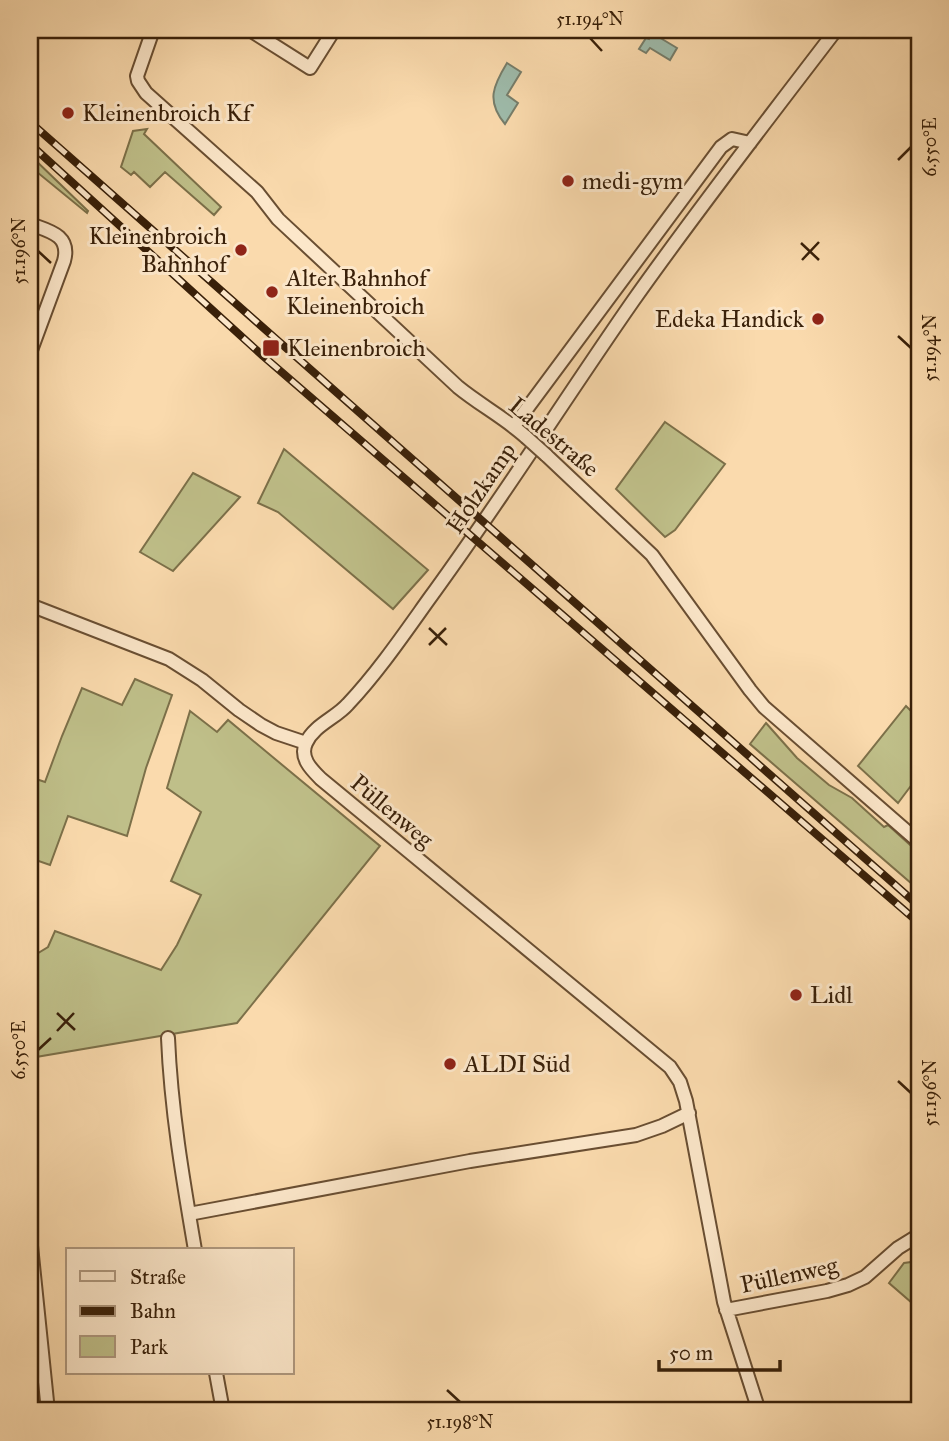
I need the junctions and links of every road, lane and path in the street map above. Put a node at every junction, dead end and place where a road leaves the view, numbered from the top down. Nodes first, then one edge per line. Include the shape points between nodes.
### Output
1 (153, 30) edge
2 (250, 30) edge
3 (334, 30) edge
4 (836, 30) edge
5 (750, 143) junction
6 (30, 224) edge
7 (30, 353) edge
8 (514, 426) junction
9 (30, 605) edge
10 (306, 743) junction
11 (919, 842) edge
12 (168, 1038) dead end
13 (689, 1113) junction
14 (189, 1214) junction
15 (919, 1235) edge
16 (30, 1236) edge
17 (195, 1248) edge
18 (726, 1310) junction
19 (216, 1374) edge
20 (48, 1411) edge
21 (223, 1411) edge
22 (759, 1411) edge

1 - 8 street, Ladestraße via 137,79 146,93 257,192 278,219 458,387
2 - 3 street via 310,68
4 - 5 street, Holzkamp
5 - 8 street, Holzkamp via 732,139 721,147
5 - 10 street, Holzkamp via 635,299 428,600 355,696
6 - 7 street via 51,232 66,249
8 - 11 street, Ladestraße, bridge via 652,555 764,707
9 - 10 street via 178,664 246,716
10 - 13 street, Püllenweg via 303,753 321,779 670,1068 680,1082
12 - 14 street via 173,1114
13 - 14 street via 636,1135
13 - 18 street, Püllenweg
14 - 17 street
15 - 18 street, Püllenweg via 848,1285
16 - 20 street
18 - 22 street
19 - 21 street

